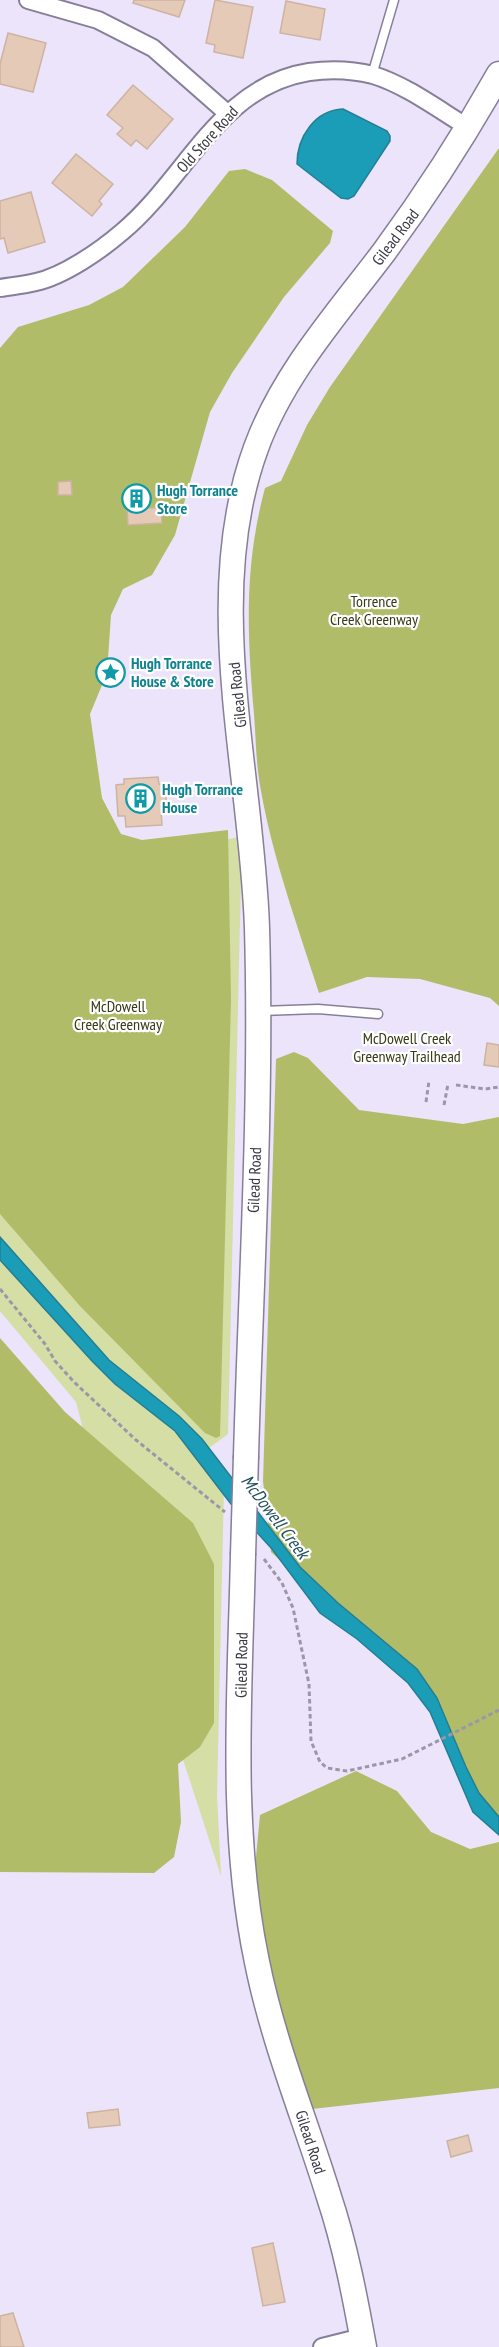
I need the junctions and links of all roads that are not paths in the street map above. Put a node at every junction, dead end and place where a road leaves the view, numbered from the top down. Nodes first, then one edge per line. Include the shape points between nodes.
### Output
1 (28, 0) edge
2 (394, 0) edge
3 (499, 74) edge
4 (372, 75) junction
5 (227, 113) junction
6 (469, 128) junction
7 (0, 288) edge
8 (258, 1011) junction
9 (378, 1014) dead end
10 (363, 2342) edge
11 (322, 2347) edge

1 - 5 street via 98,20 153,48
2 - 4 lane
3 - 6 main road, Gilead Road
4 - 5 street, Old Store Road via 343,71 296,74 274,82
4 - 6 street, Old Store Road
5 - 7 street, Old Store Road via 124,231 90,256 38,282
6 - 8 main road, Gilead Road via 425,196 285,387 256,447 242,496 232,550 231,634 254,865
8 - 9 lane via 318,1009
8 - 10 main road, Gilead Road, bridge via 246,1456 252,1556 240,1834 260,1975 330,2200
10 - 11 street

